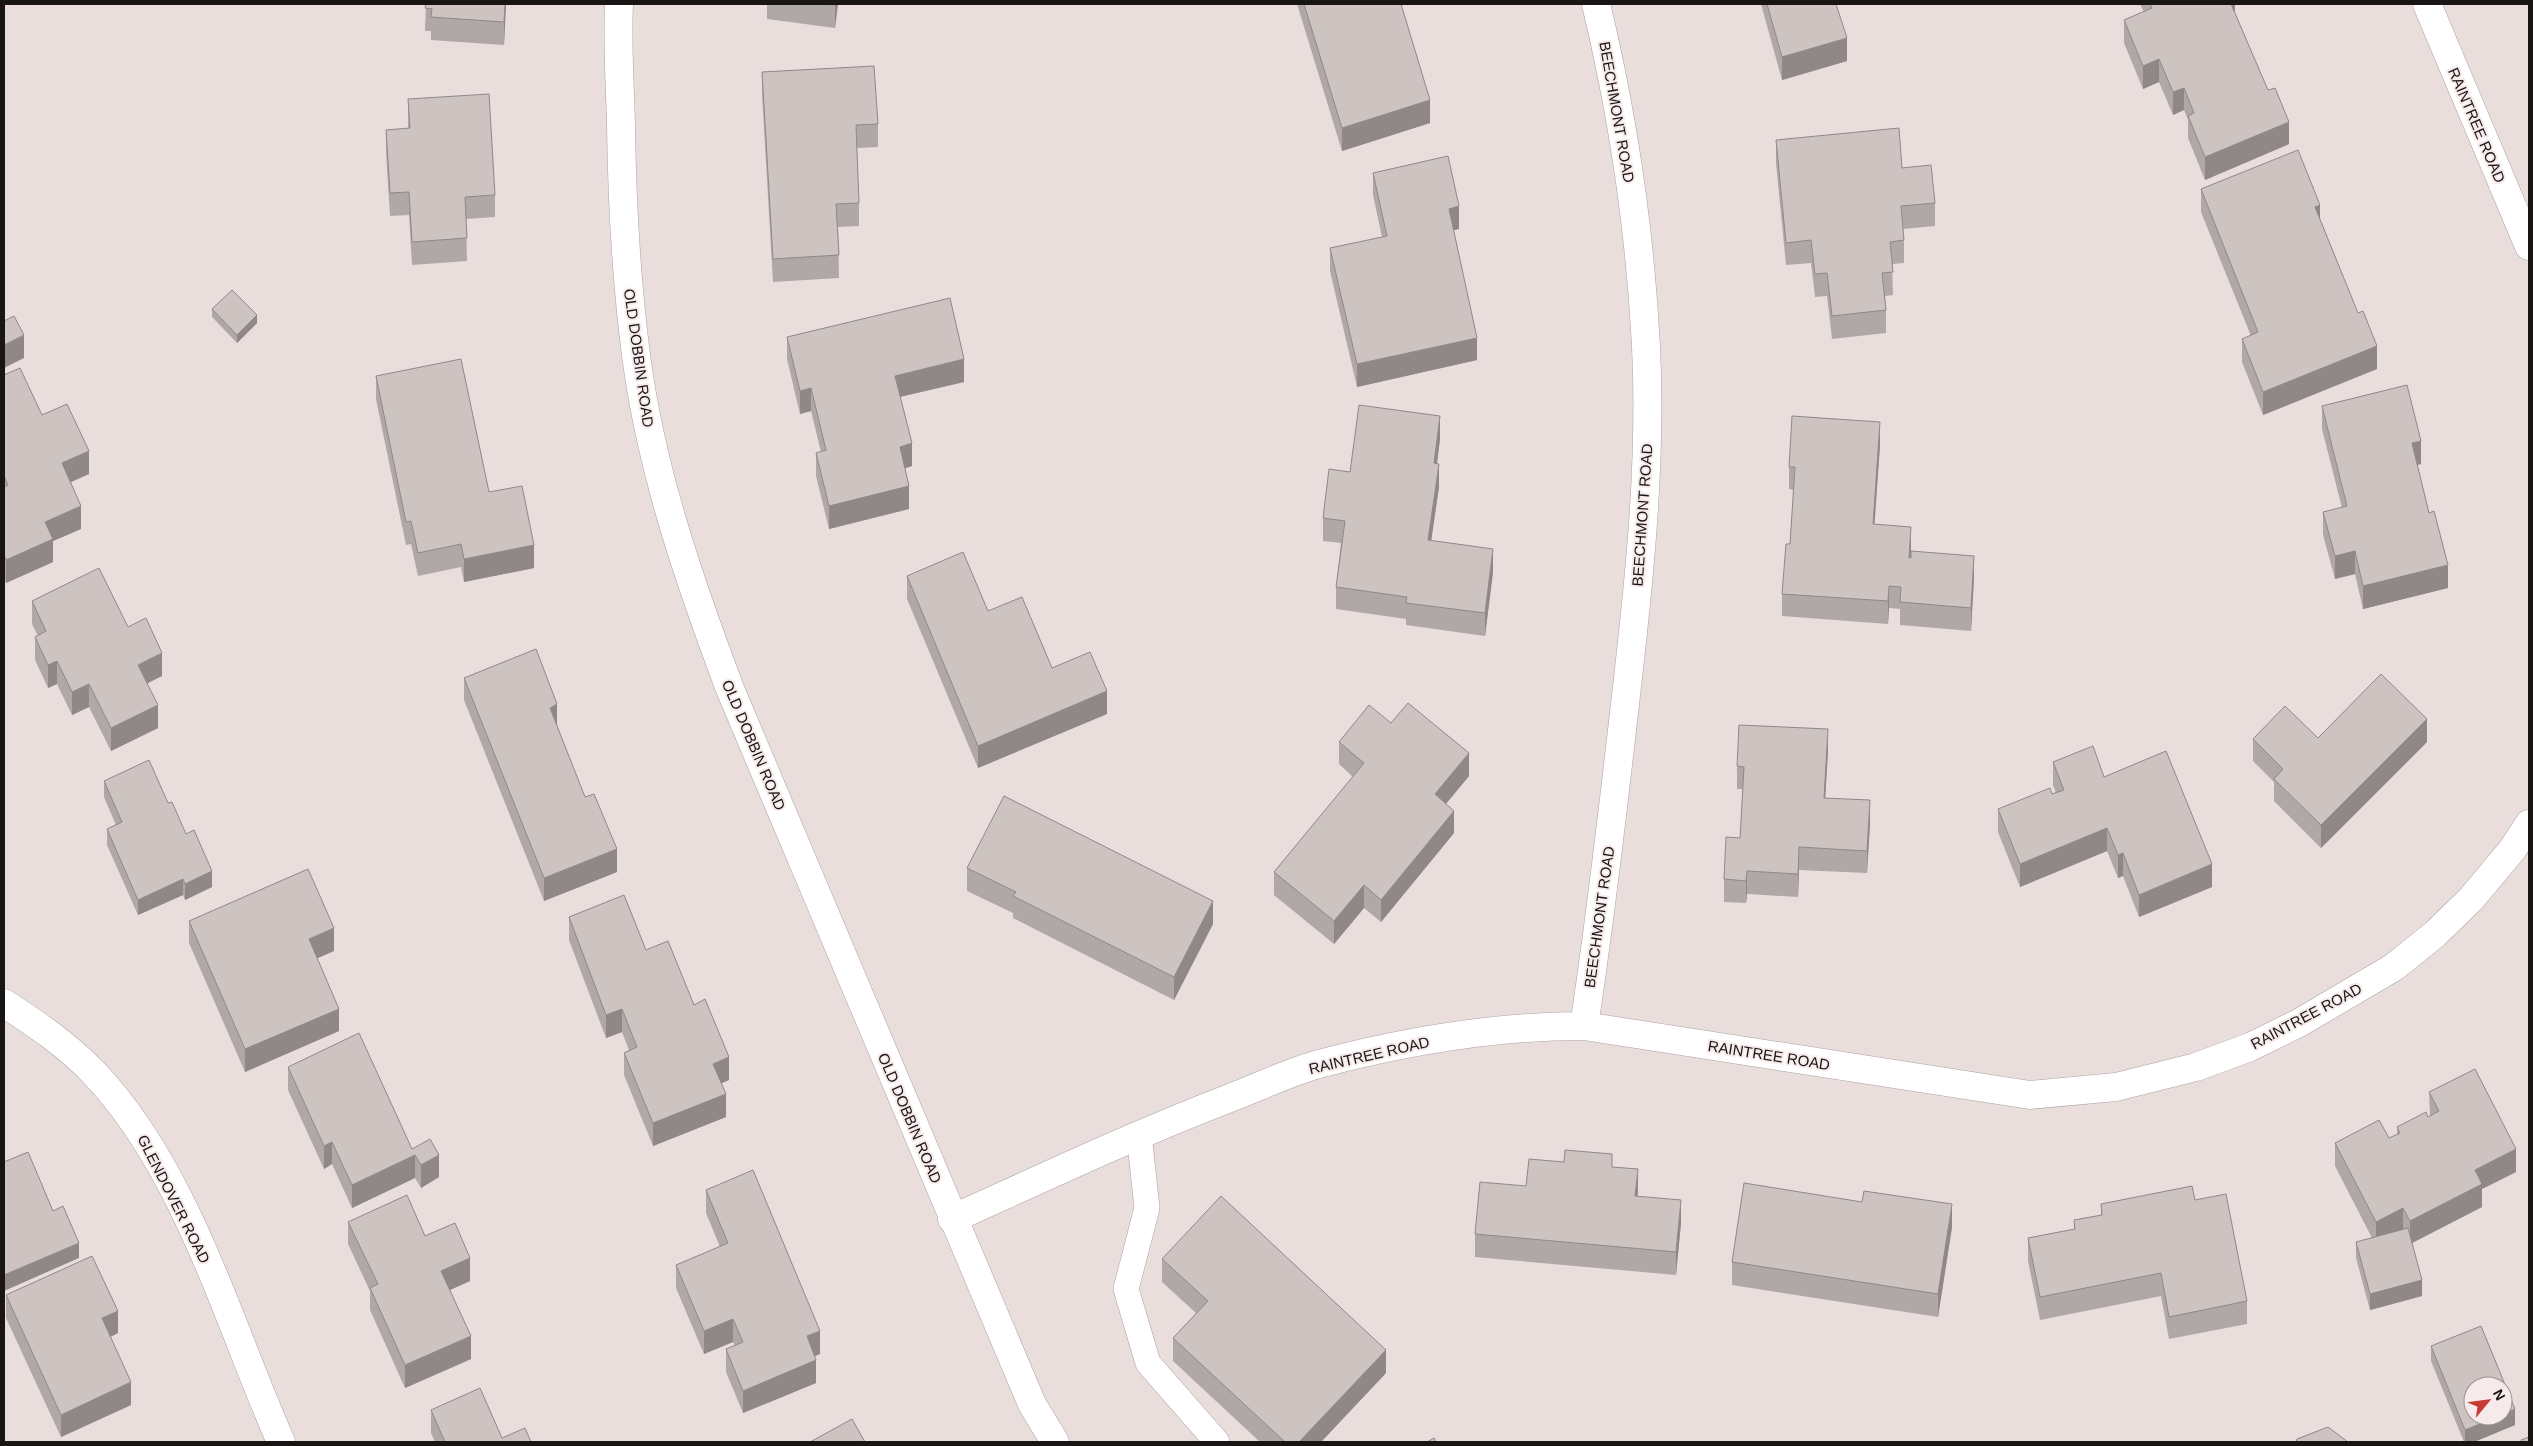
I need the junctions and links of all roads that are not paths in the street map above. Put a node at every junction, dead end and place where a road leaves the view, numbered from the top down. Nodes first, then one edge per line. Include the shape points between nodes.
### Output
1 (619, 4) edge
2 (1596, 4) edge
3 (2427, 4) edge
4 (2529, 246) edge
5 (2529, 824) edge
6 (4, 1002) edge
7 (1584, 1026) junction
8 (1139, 1134) junction
9 (952, 1219) junction
10 (280, 1442) edge
11 (1056, 1442) edge
12 (1217, 1442) edge

1 - 9 street, OLD DOBBIN ROAD via 623,237 636,356 652,444 675,531 696,600 730,689
2 - 7 street, BEECHMONT ROAD via 1614,80 1639,246 1646,348 1647,453 1636,609 1599,930
3 - 4 street, RAINTREE ROAD
5 - 7 street, RAINTREE ROAD via 2471,899 2394,967 2299,1023 2250,1047 2196,1067 2116,1087 2030,1095
6 - 10 street, GLENDOVER ROAD via 58,1039 93,1072 151,1147 198,1241
7 - 8 street, RAINTREE ROAD via 1532,1026 1474,1032 1317,1065
8 - 9 street, RAINTREE ROAD
8 - 12 lane via 1148,1208 1126,1289 1148,1363
9 - 11 street, OLD DOBBIN ROAD via 1032,1404

